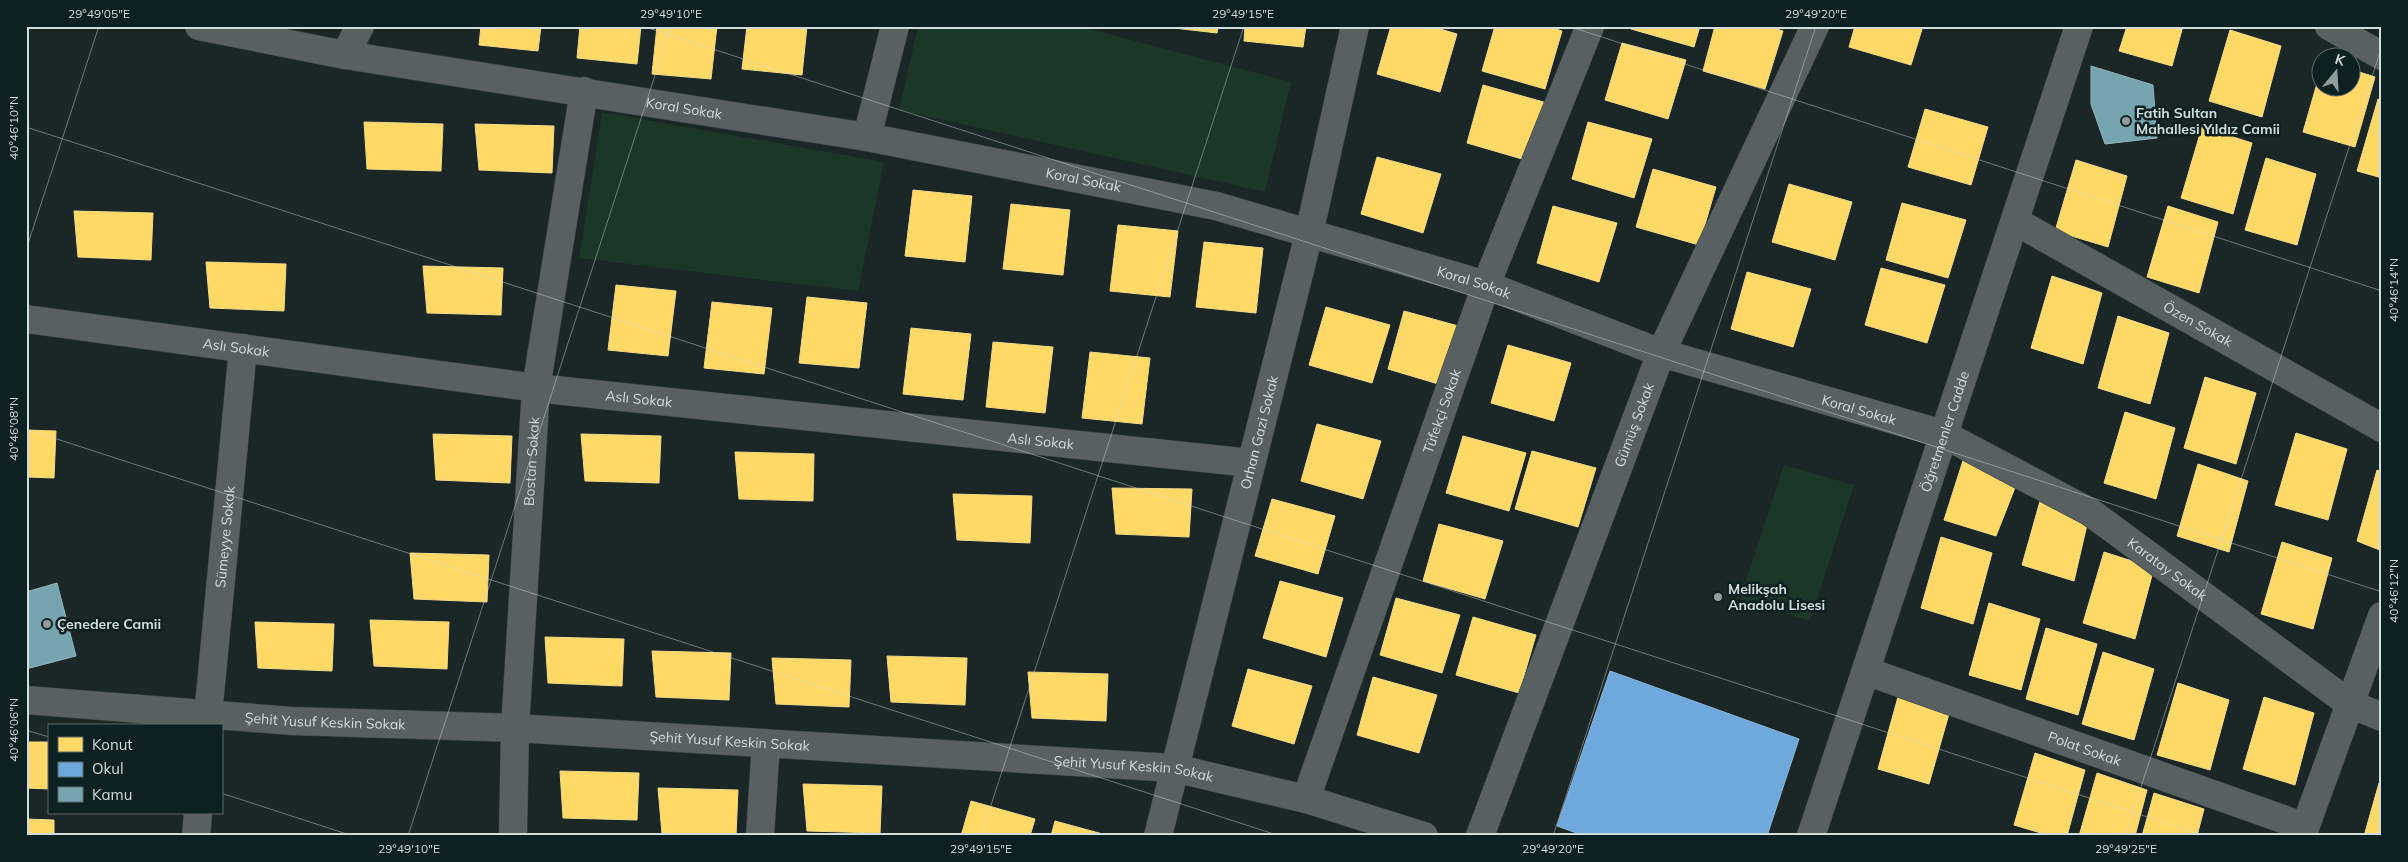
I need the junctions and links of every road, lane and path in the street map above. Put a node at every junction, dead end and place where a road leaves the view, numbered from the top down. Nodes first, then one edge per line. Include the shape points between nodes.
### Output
1 (199, 26) edge
2 (360, 26) edge
3 (895, 26) edge
4 (1355, 26) edge
5 (1590, 26) edge
6 (1815, 26) edge
7 (2079, 26) edge
8 (2329, 26) edge
9 (345, 55) junction
10 (2382, 56) edge
11 (584, 92) junction
12 (867, 138) junction
13 (2015, 221) junction
14 (1309, 234) junction
15 (1486, 285) junction
16 (26, 319) edge
17 (243, 348) junction
18 (1661, 353) junction
19 (536, 388) junction
20 (2382, 428) edge
21 (1943, 434) junction
22 (1251, 463) junction
23 (2382, 616) edge
24 (1866, 671) junction
25 (26, 700) edge
26 (2350, 704) junction
27 (2382, 717) edge
28 (207, 720) edge
29 (515, 728) junction
30 (766, 743) junction
31 (1174, 768) junction
32 (1306, 799) junction
33 (198, 814) edge
34 (2303, 831) edge
35 (196, 836) edge
36 (514, 836) edge
37 (760, 836) edge
38 (1158, 836) edge
39 (1424, 836) edge
40 (1480, 836) edge
41 (1811, 836) edge

1 - 9 street, Koral Sokak
2 - 9 street
3 - 12 street
4 - 14 street, Orhan Gazi Sokak
5 - 15 street, Tüfekçi Sokak
6 - 18 street, Gümüş Sokak
7 - 13 street, Öğretmenler Cadde
8 - 10 street
9 - 11 street, Koral Sokak
11 - 12 street, Koral Sokak
11 - 19 street, Bostan Sokak
12 - 14 street, Koral Sokak via 1216,206
13 - 20 street, Özen Sokak
13 - 21 street, Öğretmenler Cadde
14 - 15 street, Koral Sokak
14 - 22 street, Orhan Gazi Sokak
15 - 18 street, Koral Sokak
15 - 32 street, Tüfekçi Sokak
16 - 17 street, Aslı Sokak
17 - 19 street, Aslı Sokak
17 - 28 street, Sümeyye Sokak
18 - 21 street, Koral Sokak
18 - 40 street, Gümüş Sokak
19 - 22 street, Aslı Sokak
19 - 29 street, Bostan Sokak
21 - 24 street, Öğretmenler Cadde
21 - 26 street, Karatay Sokak via 2090,512
22 - 31 street, Orhan Gazi Sokak
23 - 26 street
24 - 34 street, Polat Sokak
24 - 41 street, Öğretmenler Cadde
25 - 28 street, Şehit Yusuf Keskin Sokak
26 - 27 street, Karatay Sokak
26 - 34 street
28 - 29 street, Şehit Yusuf Keskin Sokak
29 - 30 street, Şehit Yusuf Keskin Sokak
29 - 36 street, Bostan Sokak
30 - 31 street, Şehit Yusuf Keskin Sokak
30 - 37 street
31 - 32 street, Şehit Yusuf Keskin Sokak
31 - 38 street, Orhan Gazi Sokak
32 - 39 street, Şehit Yusuf Keskin Sokak
33 - 35 street

